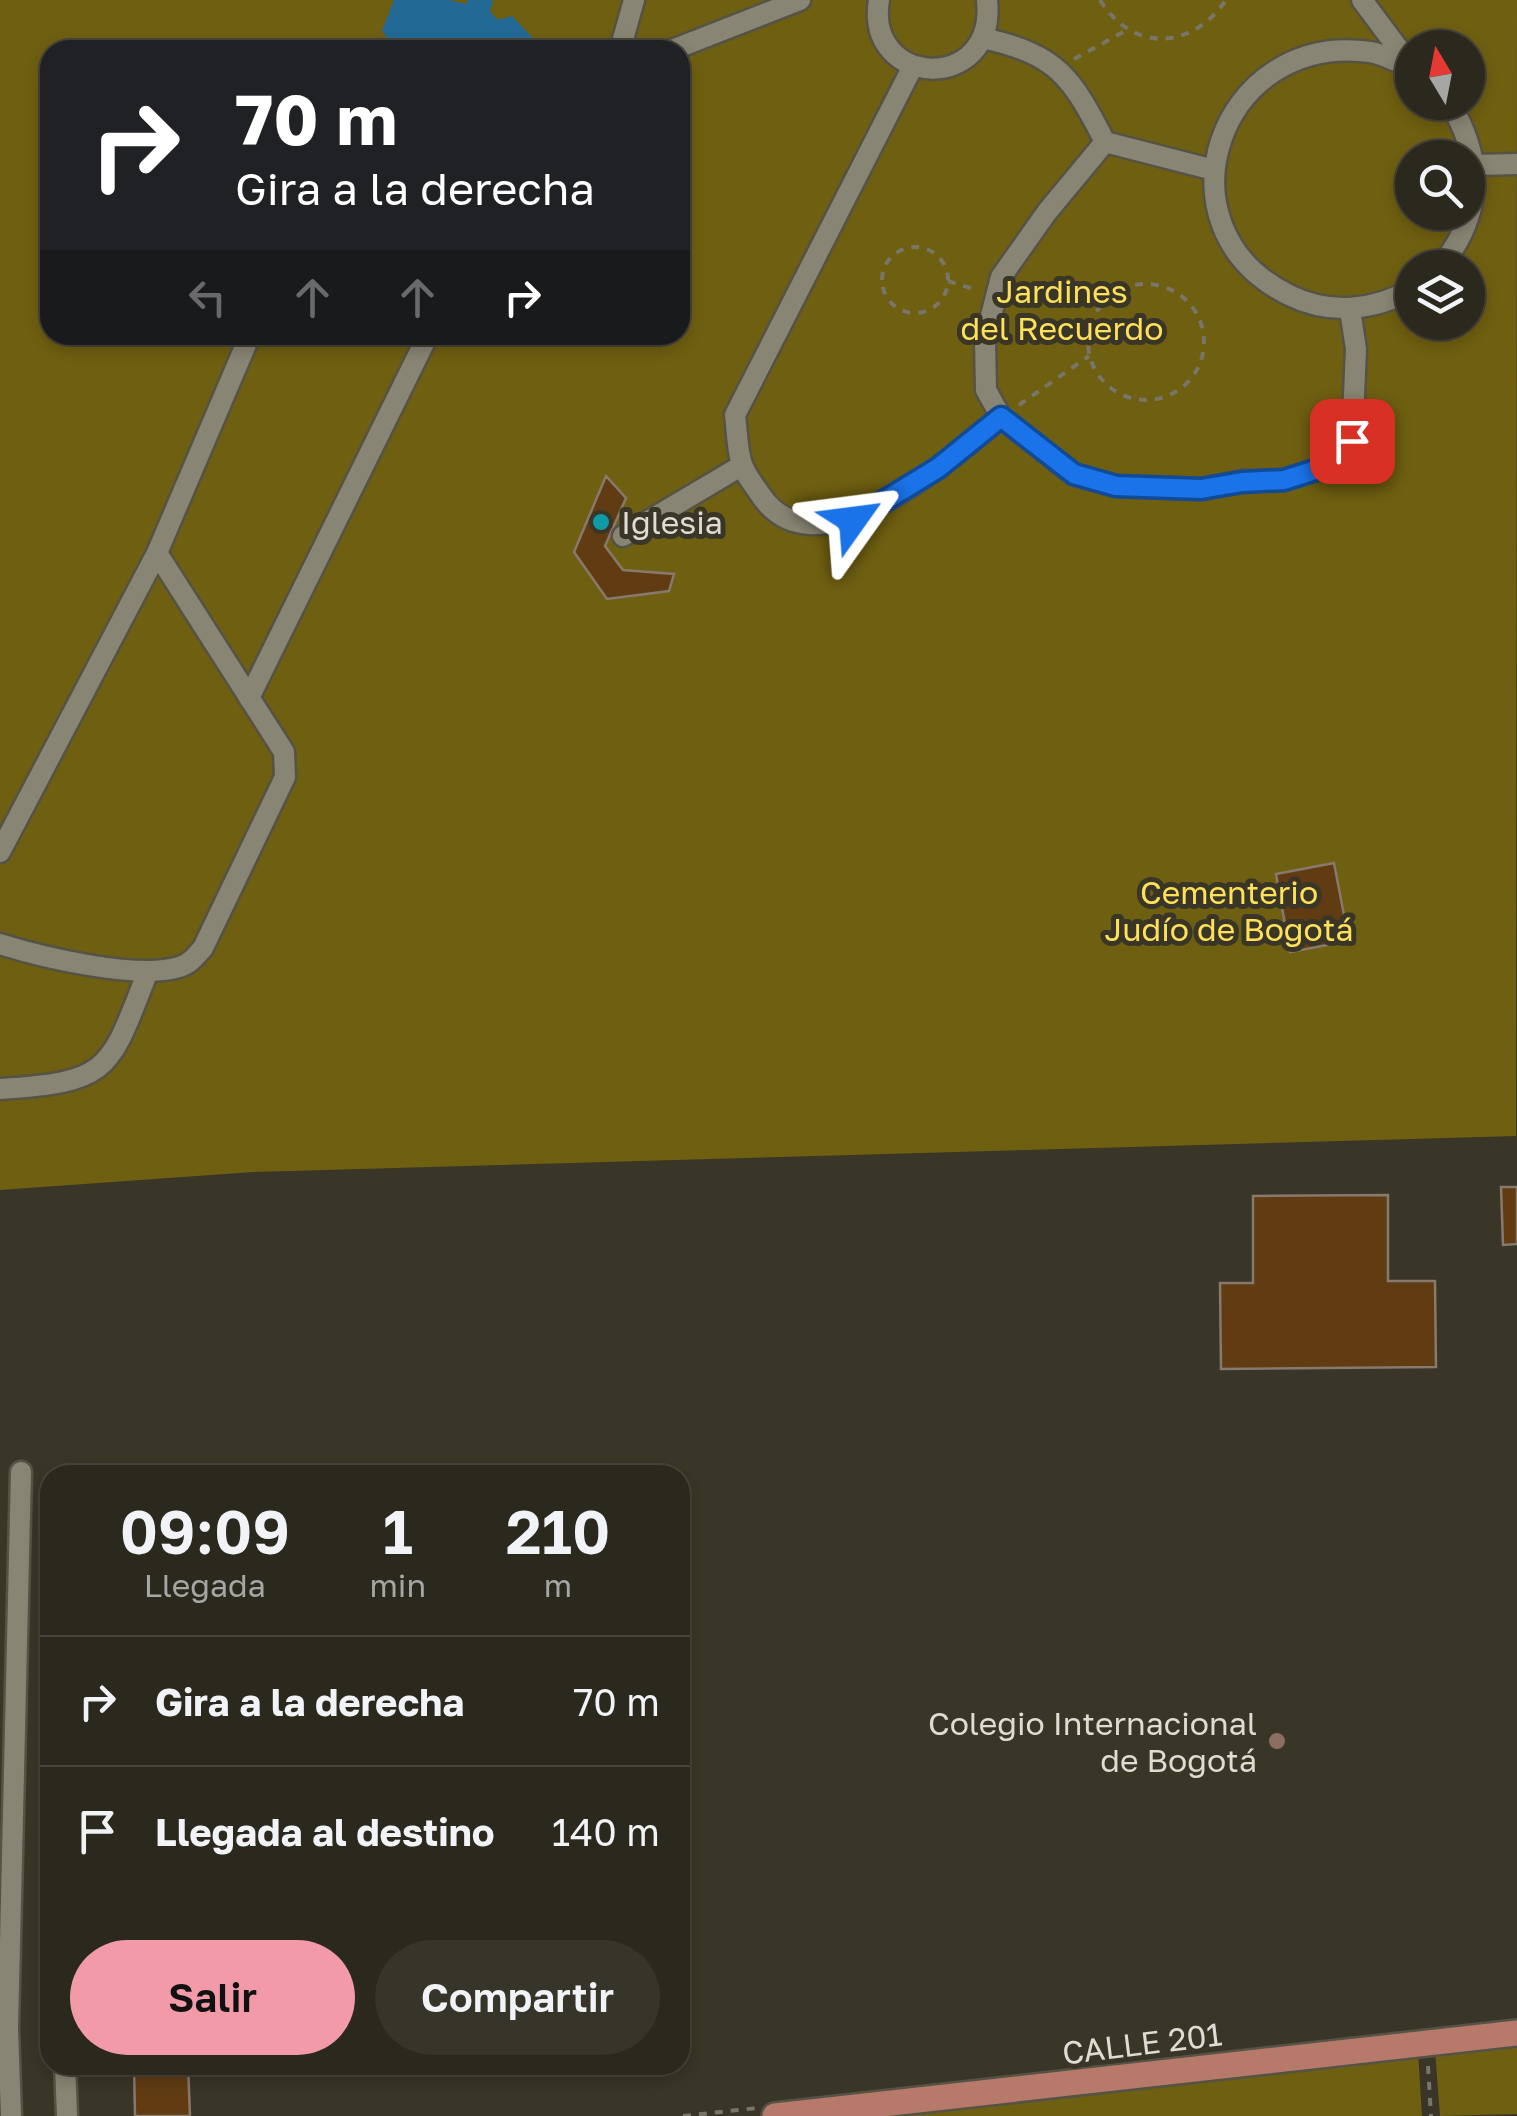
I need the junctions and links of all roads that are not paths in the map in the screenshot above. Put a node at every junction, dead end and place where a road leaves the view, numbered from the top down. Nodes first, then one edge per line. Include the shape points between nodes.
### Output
1 (634, 0) edge
2 (800, 0) edge
3 (879, 0) edge
4 (987, 0) edge
5 (1362, 0) edge
6 (983, 38) junction
7 (623, 40) edge
8 (690, 43) edge
9 (1395, 44) edge
10 (1395, 60) edge
11 (913, 66) junction
12 (1104, 142) junction
13 (1517, 164) edge
14 (1485, 166) edge
15 (1214, 170) junction
16 (1395, 299) edge
17 (1350, 310) junction
18 (246, 345) edge
19 (423, 345) edge
20 (1001, 417) junction
21 (742, 466) junction
22 (623, 536) dead end
23 (156, 553) junction
24 (249, 698) junction
25 (0, 803) edge
26 (24, 803) junction
27 (0, 852) edge
28 (0, 944) edge
29 (148, 971) junction
30 (0, 1088) edge
31 (21, 1472) dead end
32 (1517, 2033) edge
33 (65, 2075) edge
34 (10, 2116) edge
35 (67, 2116) edge
36 (775, 2116) edge

1 - 7 lane
2 - 8 lane
3 - 11 lane via 886,46
4 - 6 lane
5 - 9 lane
6 - 11 lane via 961,62 929,70
6 - 12 lane via 1058,67
10 - 15 lane via 1328,50 1286,63 1250,90 1224,126
11 - 21 lane via 735,416
12 - 15 lane
12 - 20 lane via 1001,276 985,339 986,390
13 - 14 lane
15 - 17 lane via 1218,214 1236,253 1256,274 1306,304
16 - 17 lane
17 - 20 lane via 1356,348 1352,441 1322,468 1284,480 1201,489 1116,486 1074,474
18 - 23 lane
19 - 24 lane
20 - 21 lane via 938,468 853,520 808,526 771,512
21 - 22 lane
23 - 24 lane
23 - 26 lane
24 - 29 lane via 284,752 285,777 204,948 179,967
25 - 26 lane
26 - 27 lane
28 - 29 lane
29 - 30 lane via 123,1035 95,1072 75,1082
31 - 34 lane
32 - 36 main road, CALLE 201
33 - 35 lane

